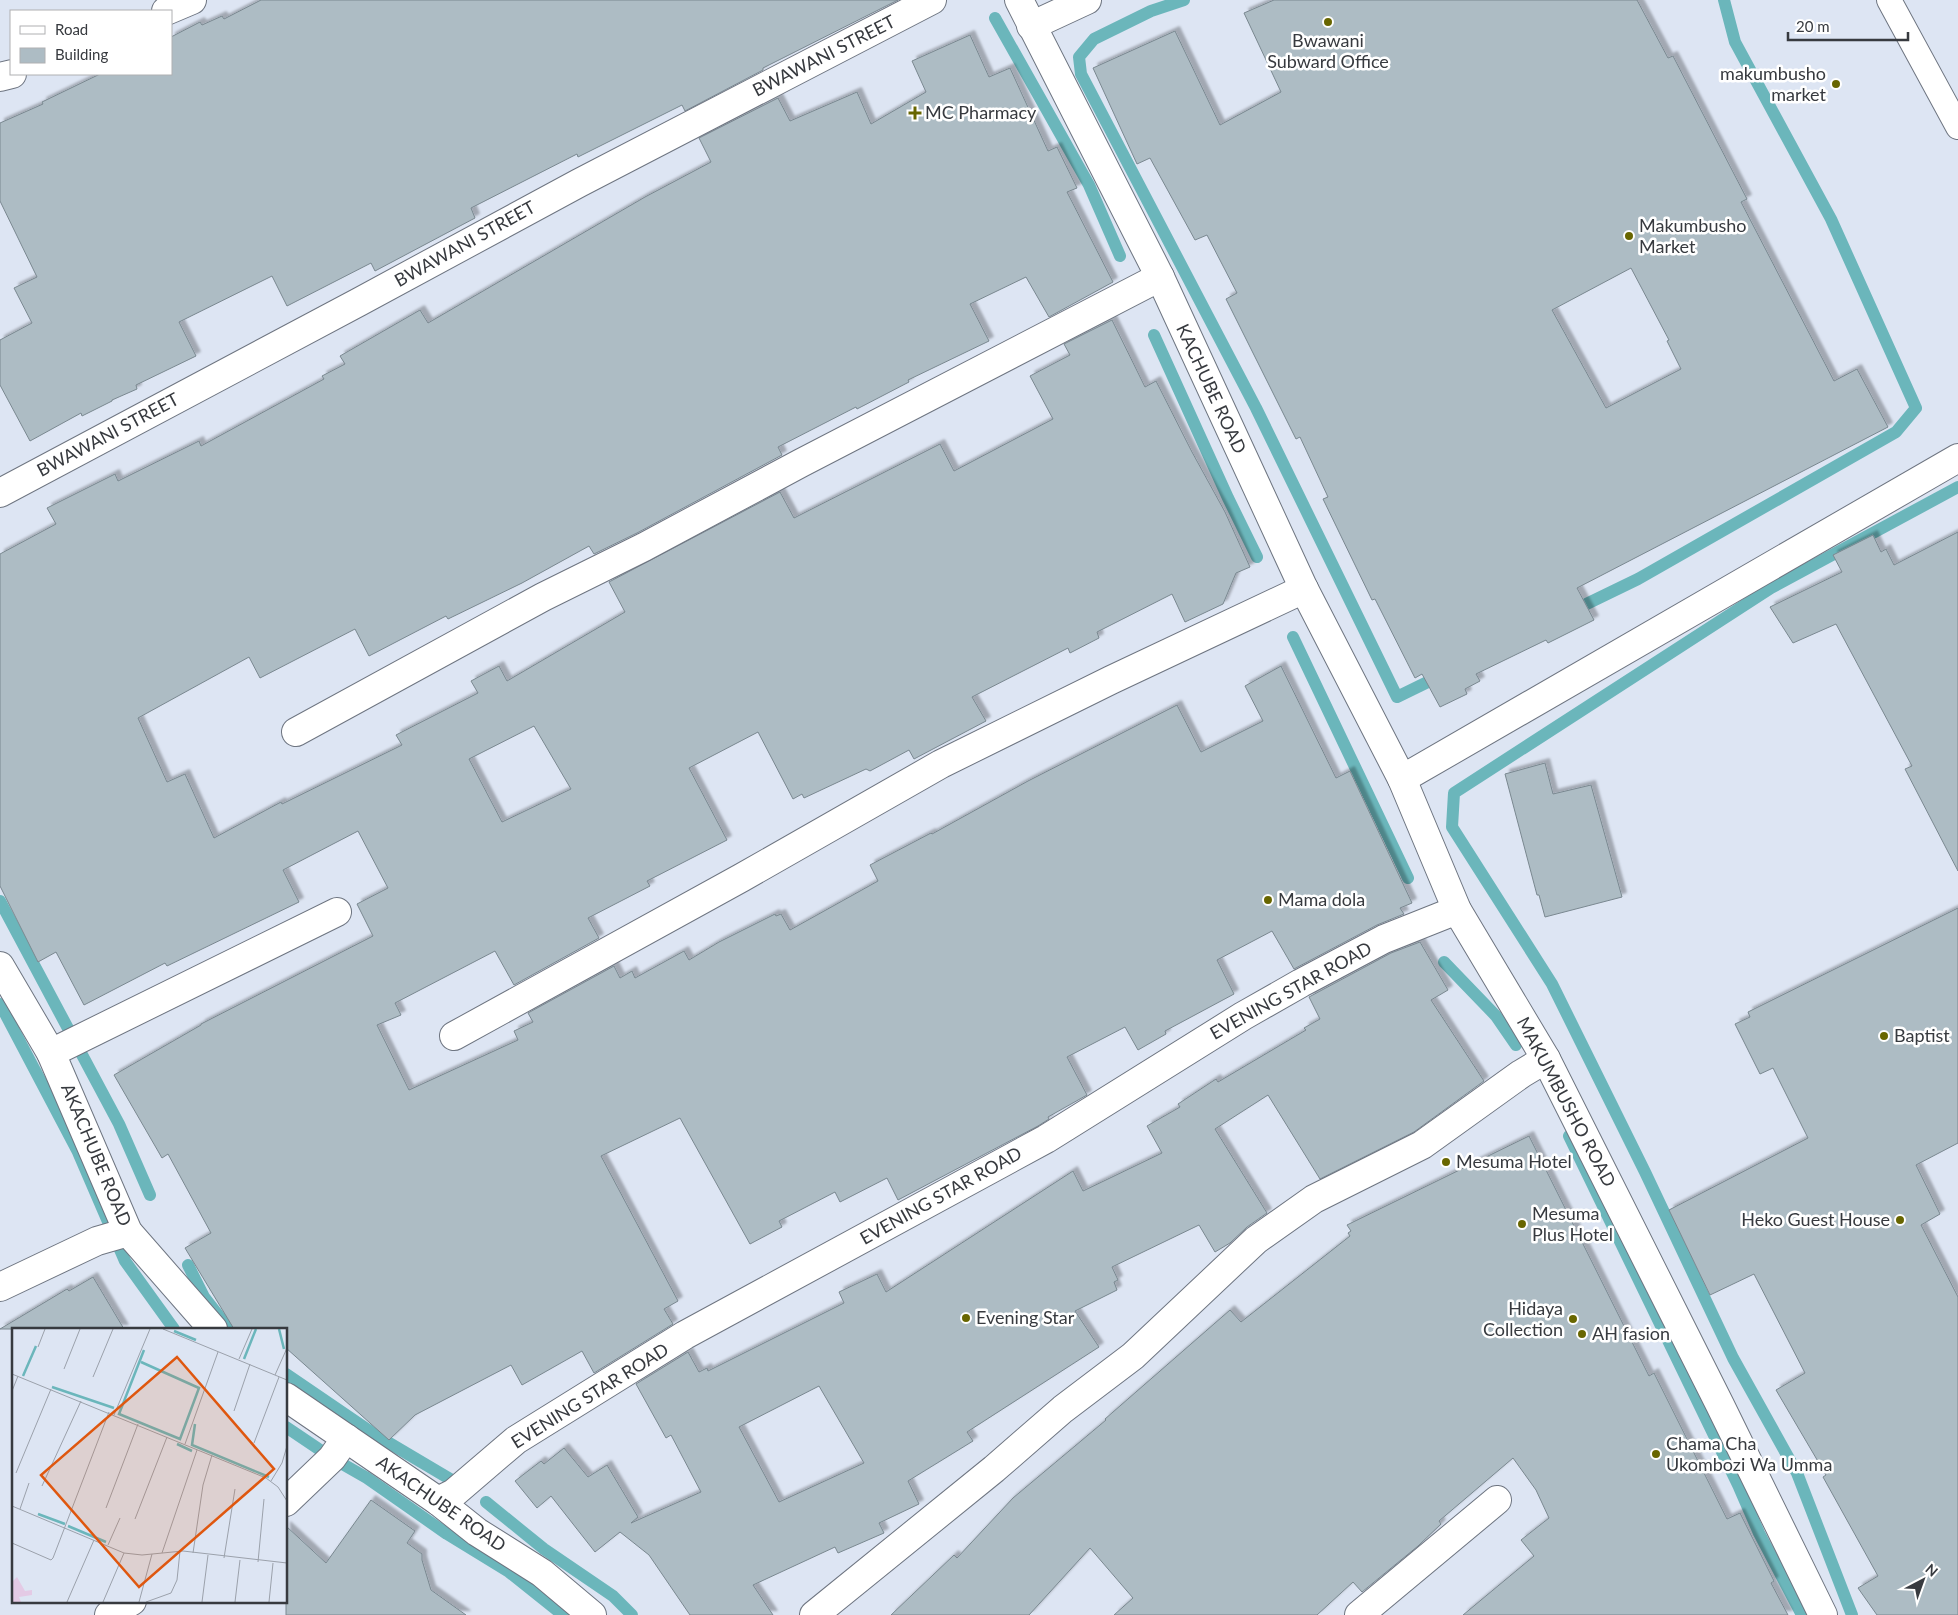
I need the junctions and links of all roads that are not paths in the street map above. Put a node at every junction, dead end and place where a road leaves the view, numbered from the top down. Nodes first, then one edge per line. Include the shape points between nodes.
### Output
1 (192, 0) edge
2 (932, 0) edge
3 (1018, 0) edge
4 (1087, 0) edge
5 (1888, 0) edge
6 (168, 10) edge
7 (1031, 26) junction
8 (1958, 127) edge
9 (1160, 277) junction
10 (1958, 458) edge
11 (0, 493) edge
12 (1304, 589) junction
13 (296, 732) dead end
14 (1402, 779) junction
15 (1457, 910) junction
16 (338, 912) dead end
17 (0, 966) edge
18 (454, 1036) dead end
19 (51, 1053) junction
20 (1546, 1059) junction
21 (128, 1232) junction
22 (0, 1287) edge
23 (212, 1328) edge
24 (288, 1398) edge
25 (346, 1438) junction
26 (288, 1500) edge
27 (1497, 1500) dead end
28 (438, 1501) junction
29 (130, 1602) edge
30 (109, 1615) edge
31 (592, 1615) edge
32 (814, 1615) edge
33 (1359, 1615) edge
34 (1822, 1615) edge

1 - 6 street
2 - 11 street, BWAWANI STREET via 579,182
3 - 7 street, KACHUBE ROAD
4 - 7 street
5 - 8 lane
7 - 9 street, KACHUBE ROAD
9 - 12 street, KACHUBE ROAD
9 - 13 street via 543,597
10 - 14 street
12 - 14 street, KACHUBE ROAD
12 - 18 street via 941,764
14 - 15 street, MAKUMBUSHO ROAD
15 - 20 street, MAKUMBUSHO ROAD
15 - 28 street, EVENING STAR ROAD via 1384,938 1301,983 1046,1139 685,1335 516,1440 461,1487
16 - 19 street
17 - 19 street, AKACHUBE ROAD
19 - 21 street, AKACHUBE ROAD
20 - 32 street via 1422,1145 1314,1199 1256,1240 1132,1356 1062,1409 994,1469
20 - 34 street, MAKUMBUSHO ROAD
21 - 22 street via 97,1241
21 - 23 street, AKACHUBE ROAD
24 - 25 street, AKACHUBE ROAD
25 - 26 street via 332,1458
25 - 28 street, AKACHUBE ROAD
27 - 33 street
28 - 31 street, AKACHUBE ROAD via 477,1532 542,1573
29 - 30 street

